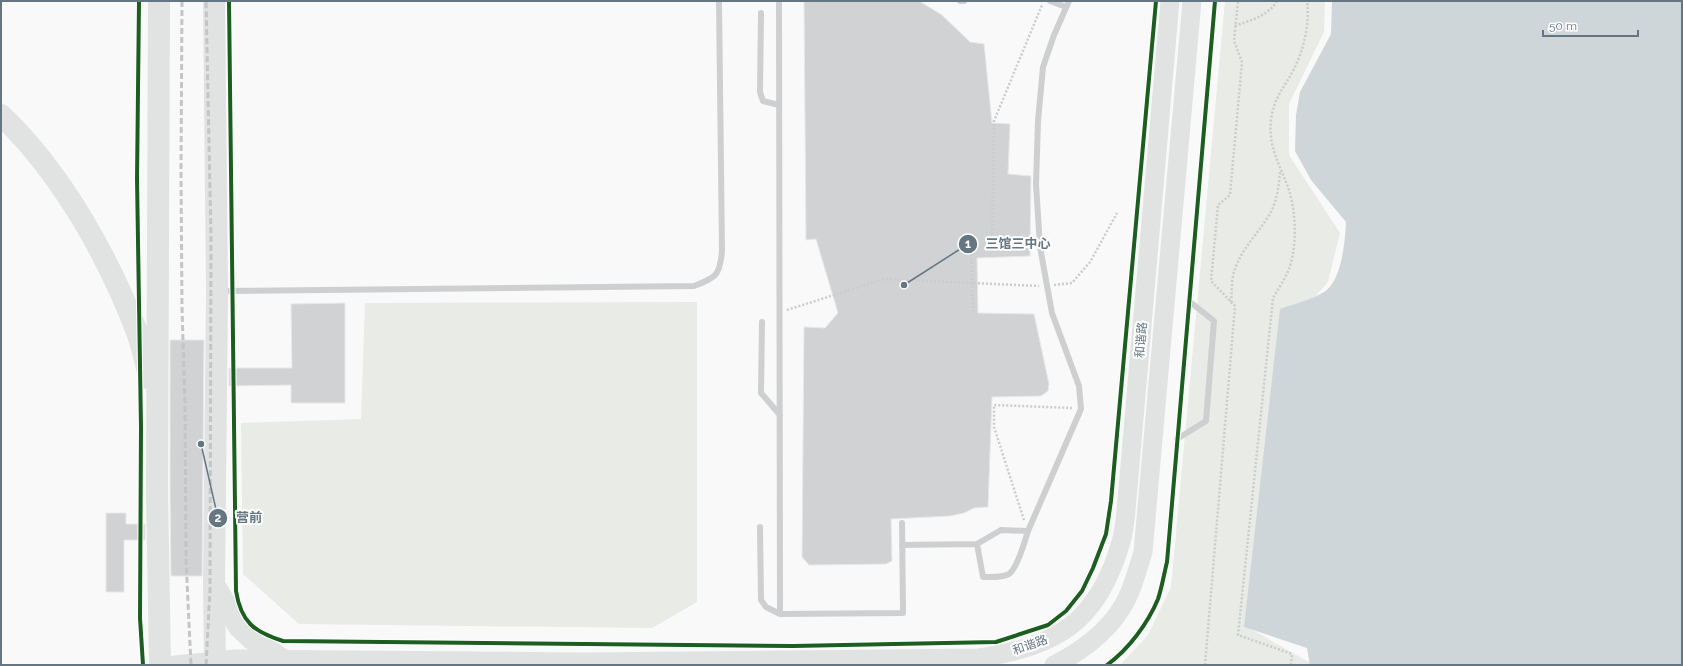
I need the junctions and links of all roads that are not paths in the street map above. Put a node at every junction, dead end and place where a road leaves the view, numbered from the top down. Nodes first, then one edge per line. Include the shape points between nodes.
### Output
1 (159, 1) edge
2 (214, 1) edge
3 (719, 1) edge
4 (779, 1) edge
5 (960, 1) edge
6 (964, 1) edge
7 (1050, 1) edge
8 (1170, 1) edge
9 (1192, 1) edge
10 (1068, 4) edge
11 (760, 13) dead end
12 (779, 106) junction
13 (1, 115) edge
14 (217, 291) junction
15 (1189, 301) dead end
16 (762, 322) dead end
17 (157, 404) junction
18 (780, 414) junction
19 (1178, 439) dead end
20 (902, 523) dead end
21 (760, 527) dead end
22 (1028, 531) junction
23 (977, 544) junction
24 (902, 545) junction
25 (214, 584) junction
26 (780, 614) junction
27 (283, 660) junction
28 (215, 662) edge
29 (160, 665) edge
30 (175, 665) edge
31 (1054, 665) edge

1 - 17 highway
2 - 14 highway
3 - 14 lane via 722,251 720,270 708,281 694,286
4 - 12 lane
5 - 6 lane
7 - 10 lane
8 - 27 main road, 和谐路 via 1124,526 1104,585 1094,603 1078,621 1062,633 1007,653 979,658 583,662
9 - 31 main road, 和谐路 via 1144,552 1121,609 1103,631
10 - 22 lane via 1043,67 1036,184 1040,247 1052,313 1079,386 1081,409
11 - 12 lane via 760,92 763,101
12 - 18 lane
13 - 17 highway via 42,161 98,247 137,333
14 - 25 highway
15 - 19 lane via 1214,321 1206,421
16 - 18 lane via 761,393
17 - 29 highway
18 - 26 lane
20 - 24 lane
21 - 26 lane via 761,600 766,607
22 - 23 lane via 1001,530
22 - 23 lane via 1016,565 1010,574 999,577 983,577
23 - 24 lane
24 - 26 lane via 903,613
25 - 27 highway via 238,627
25 - 28 highway
27 - 28 main road, 和谐路
28 - 30 main road, 和谐路

